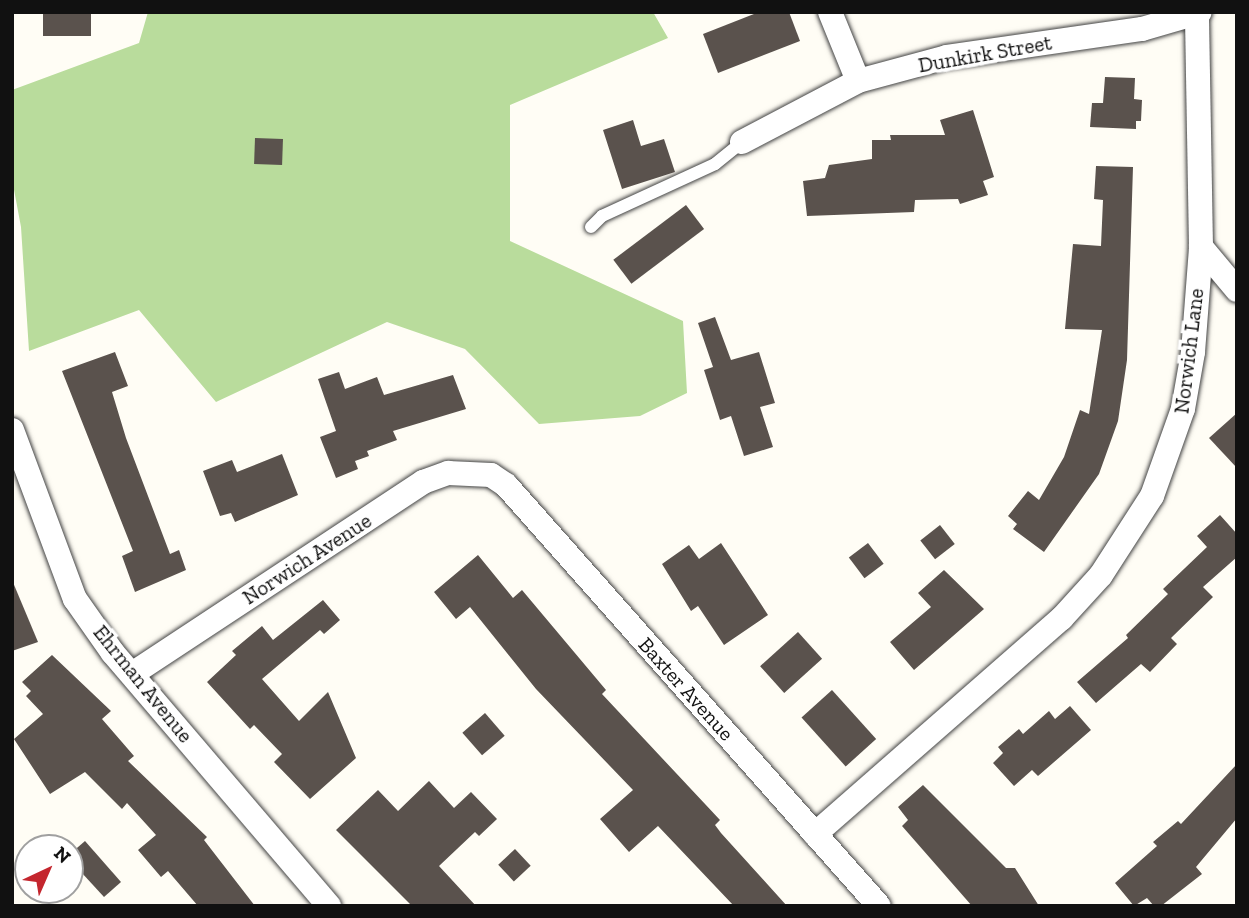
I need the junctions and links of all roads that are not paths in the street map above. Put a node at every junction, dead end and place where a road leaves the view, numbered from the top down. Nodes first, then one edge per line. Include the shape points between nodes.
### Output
1 (830, 12) edge
2 (1199, 13) edge
3 (858, 81) junction
4 (742, 142) joint
5 (592, 228) dead end
6 (1200, 247) junction
7 (1237, 290) edge
8 (12, 430) edge
9 (491, 475) joint
10 (132, 674) junction
11 (815, 834) junction
12 (329, 906) edge
13 (879, 906) edge

1 - 3 street
2 - 3 street, Dunkirk Street via 1142,29 947,57
2 - 6 street, Norwich Lane
3 - 4 street, Dunkirk Street
4 - 5 lane via 715,164 602,216
6 - 7 street
6 - 11 street, Norwich Lane via 1193,352 1183,410 1170,454 1135,527 1101,575 1061,619
8 - 10 street, Ehrman Avenue via 75,599
9 - 10 street, Norwich Avenue via 449,473 423,482
9 - 11 street, Baxter Avenue via 506,485
10 - 12 street, Ehrman Avenue
11 - 13 street, Baxter Avenue

